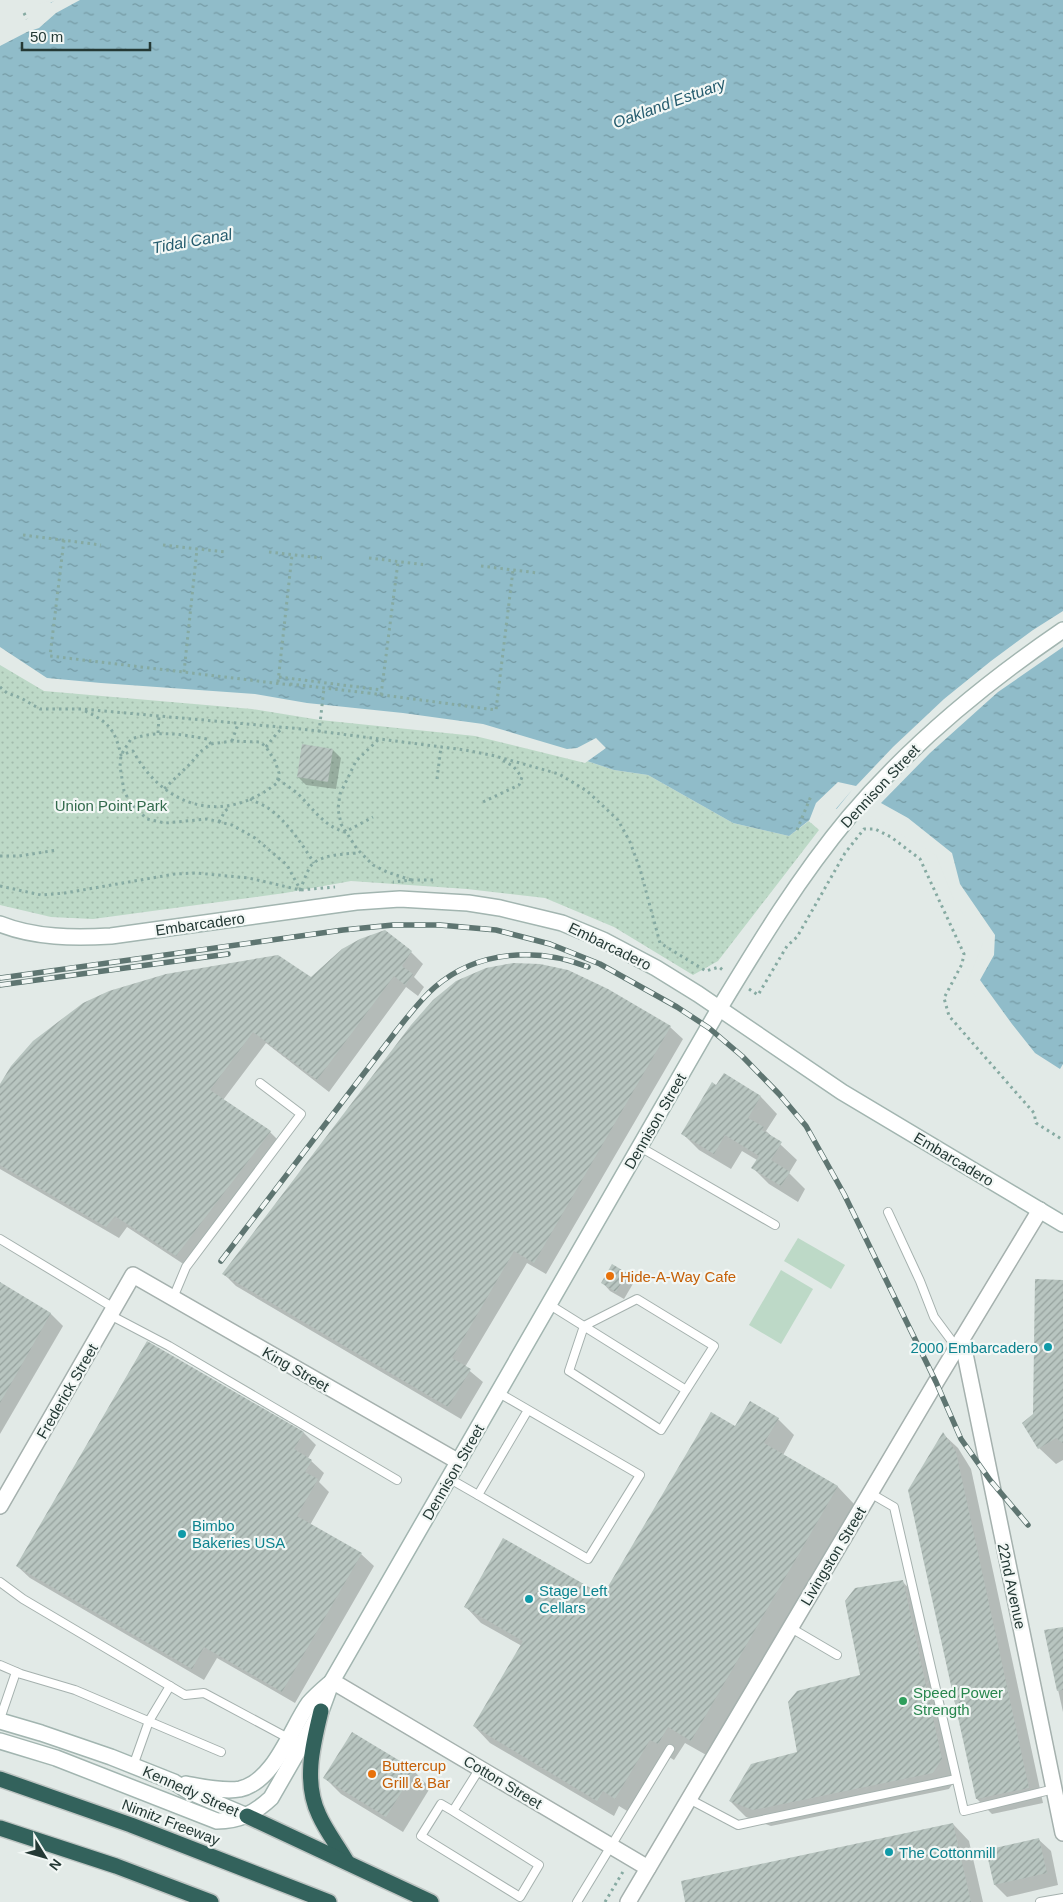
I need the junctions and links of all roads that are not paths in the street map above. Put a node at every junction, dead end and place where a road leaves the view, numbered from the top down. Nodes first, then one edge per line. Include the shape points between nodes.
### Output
1 (1063, 630) edge
2 (0, 924) edge
3 (719, 1009) junction
4 (260, 1084) dead end
5 (640, 1147) junction
6 (1040, 1210) junction
7 (888, 1212) dead end
8 (1063, 1224) edge
9 (775, 1225) dead end
10 (0, 1239) edge
11 (133, 1275) joint
12 (173, 1298) junction
13 (550, 1304) junction
14 (112, 1312) junction
15 (584, 1326) junction
16 (959, 1344) junction
17 (686, 1390) junction
18 (499, 1393) junction
19 (528, 1410) junction
20 (459, 1462) junction
21 (450, 1479) junction
22 (397, 1480) dead end
23 (870, 1493) junction
24 (478, 1495) junction
25 (0, 1506) edge
26 (0, 1582) edge
27 (790, 1628) junction
28 (836, 1655) dead end
29 (0, 1665) edge
30 (16, 1672) junction
31 (332, 1681) junction
32 (170, 1686) junction
33 (321, 1711) junction
34 (0, 1720) edge
35 (149, 1721) junction
36 (288, 1738) junction
37 (0, 1741) edge
38 (670, 1749) dead end
39 (221, 1752) dead end
40 (133, 1766) junction
41 (480, 1768) junction
42 (0, 1779) edge
43 (956, 1779) junction
44 (174, 1782) junction
45 (1054, 1790) junction
46 (689, 1799) junction
47 (453, 1811) junction
48 (247, 1816) junction
49 (0, 1828) edge
50 (1063, 1833) edge
51 (611, 1846) junction
52 (347, 1862) junction
53 (648, 1868) junction
54 (1063, 1898) edge
55 (211, 1902) edge
56 (329, 1902) edge
57 (431, 1902) edge
58 (577, 1902) edge
59 (628, 1902) edge
60 (1040, 1902) edge

1 - 3 main road, Dennison Street via 1001,674 930,734 850,816 773,920
2 - 3 main road, Embarcadero via 36,934 79,938 356,902 400,899 468,903 562,923 603,940 656,968
3 - 5 main road, Dennison Street
3 - 6 main road, Embarcadero via 842,1092
4 - 12 lane via 301,1114 186,1267
5 - 9 lane
5 - 13 main road, Dennison Street
6 - 8 main road, Embarcadero
6 - 16 main road, Livingston Street
7 - 16 lane via 934,1317
10 - 14 lane
11 - 12 main road, King Street
11 - 14 main road, Frederick Street
12 - 20 main road, King Street
13 - 15 lane
13 - 18 main road, Dennison Street
14 - 22 lane
14 - 25 main road, Frederick Street
15 - 17 lane
15 - 17 lane via 637,1299 714,1346
15 - 17 lane via 569,1372 661,1430
16 - 23 main road, Livingston Street
16 - 45 main road, 22nd Avenue
18 - 19 lane
18 - 20 main road, Dennison Street
19 - 24 lane
19 - 24 lane via 640,1474 588,1559
20 - 21 main road, Dennison Street
21 - 24 lane
21 - 31 main road, Dennison Street
23 - 27 main road, Livingston Street
23 - 43 lane via 894,1507
26 - 32 lane
27 - 28 lane
27 - 46 main road, Livingston Street
29 - 30 lane
30 - 34 lane
30 - 35 lane via 75,1690
31 - 33 main road, Dennison Street
31 - 36 main road, Dennison Street via 310,1702
31 - 41 main road, Cotton Street
32 - 35 lane
32 - 36 lane via 185,1695 204,1693
33 - 48 main road, Dennison Street via 270,1798
33 - 52 highway via 312,1747 312,1796 318,1814
34 - 40 main road, Kennedy Street
35 - 39 lane
35 - 40 lane
36 - 44 main road, Dennison Street via 274,1763 258,1780 241,1789
37 - 48 main road, Kennedy Street via 56,1758 217,1821
38 - 51 lane
40 - 44 main road, Kennedy Street
41 - 47 lane
41 - 51 main road, Cotton Street
42 - 56 highway, Nimitz Freeway via 131,1825
43 - 45 lane via 964,1811
43 - 46 lane via 738,1825
44 - 48 main road, Kennedy Street
45 - 50 main road, 22nd Avenue
46 - 53 main road, Livingston Street
47 - 47 lane via 540,1865 520,1897 421,1836 441,1804
48 - 52 highway
49 - 55 highway via 116,1866
51 - 53 main road, Cotton Street
51 - 58 lane
52 - 57 highway
53 - 59 main road, Livingston Street
54 - 60 lane

